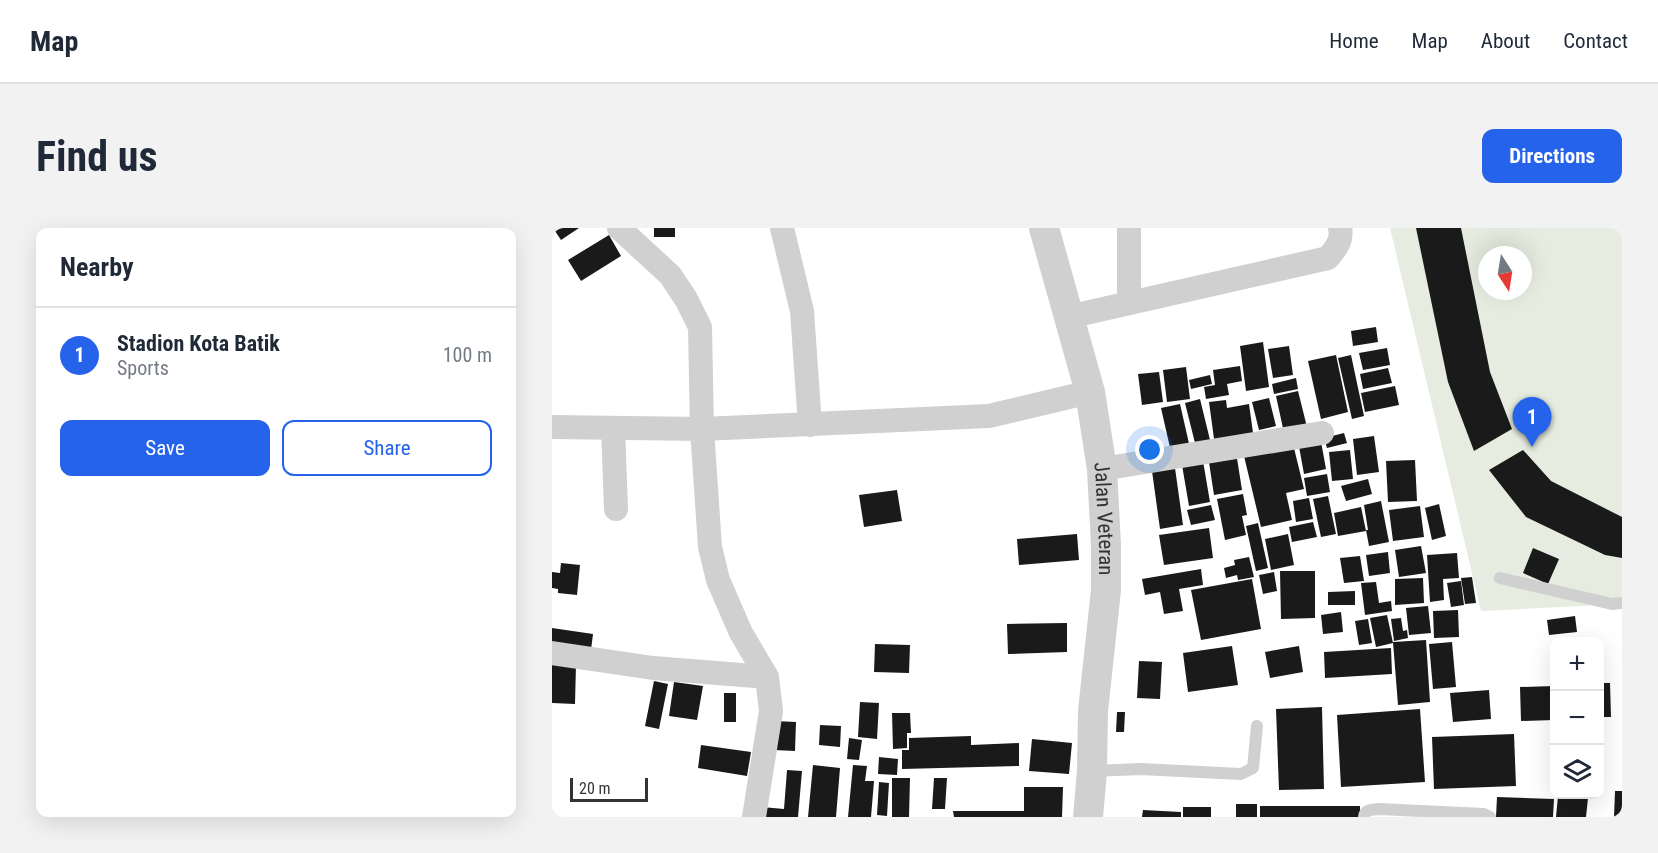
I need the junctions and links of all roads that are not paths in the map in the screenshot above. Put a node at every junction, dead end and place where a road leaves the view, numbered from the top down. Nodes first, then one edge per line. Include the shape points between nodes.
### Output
1 (620, 228) edge
2 (782, 228) edge
3 (1044, 228) edge
4 (1129, 228) edge
5 (1340, 228) edge
6 (1129, 303) junction
7 (1068, 317) junction
8 (1089, 392) junction
9 (810, 425) junction
10 (552, 427) edge
11 (613, 428) junction
12 (702, 429) junction
13 (1322, 433) dead end
14 (1102, 469) junction
15 (616, 509) dead end
16 (1500, 578) dead end
17 (1622, 603) edge
18 (552, 653) edge
19 (767, 677) junction
20 (1257, 726) dead end
21 (1092, 771) junction
22 (754, 817) edge
23 (1088, 817) edge
24 (1364, 817) edge
25 (1490, 817) edge

1 - 12 street via 670,275 700,327
2 - 9 street via 802,311
3 - 7 street, Jalan Veteran
4 - 6 street
5 - 6 street via 1338,247 1328,258
6 - 7 street
7 - 8 street, Jalan Veteran
8 - 9 street via 989,416
8 - 14 street, Jalan Veteran
9 - 12 street
10 - 11 street
11 - 12 street
11 - 15 street
12 - 19 street via 710,547 718,580 741,633
13 - 14 street
14 - 21 street, Jalan Veteran via 1106,590
16 - 17 lane
18 - 19 street via 653,668
19 - 22 street via 771,711
20 - 21 lane via 1253,768 1241,774
21 - 23 street, Jalan Veteran
24 - 25 lane via 1368,810 1379,809

